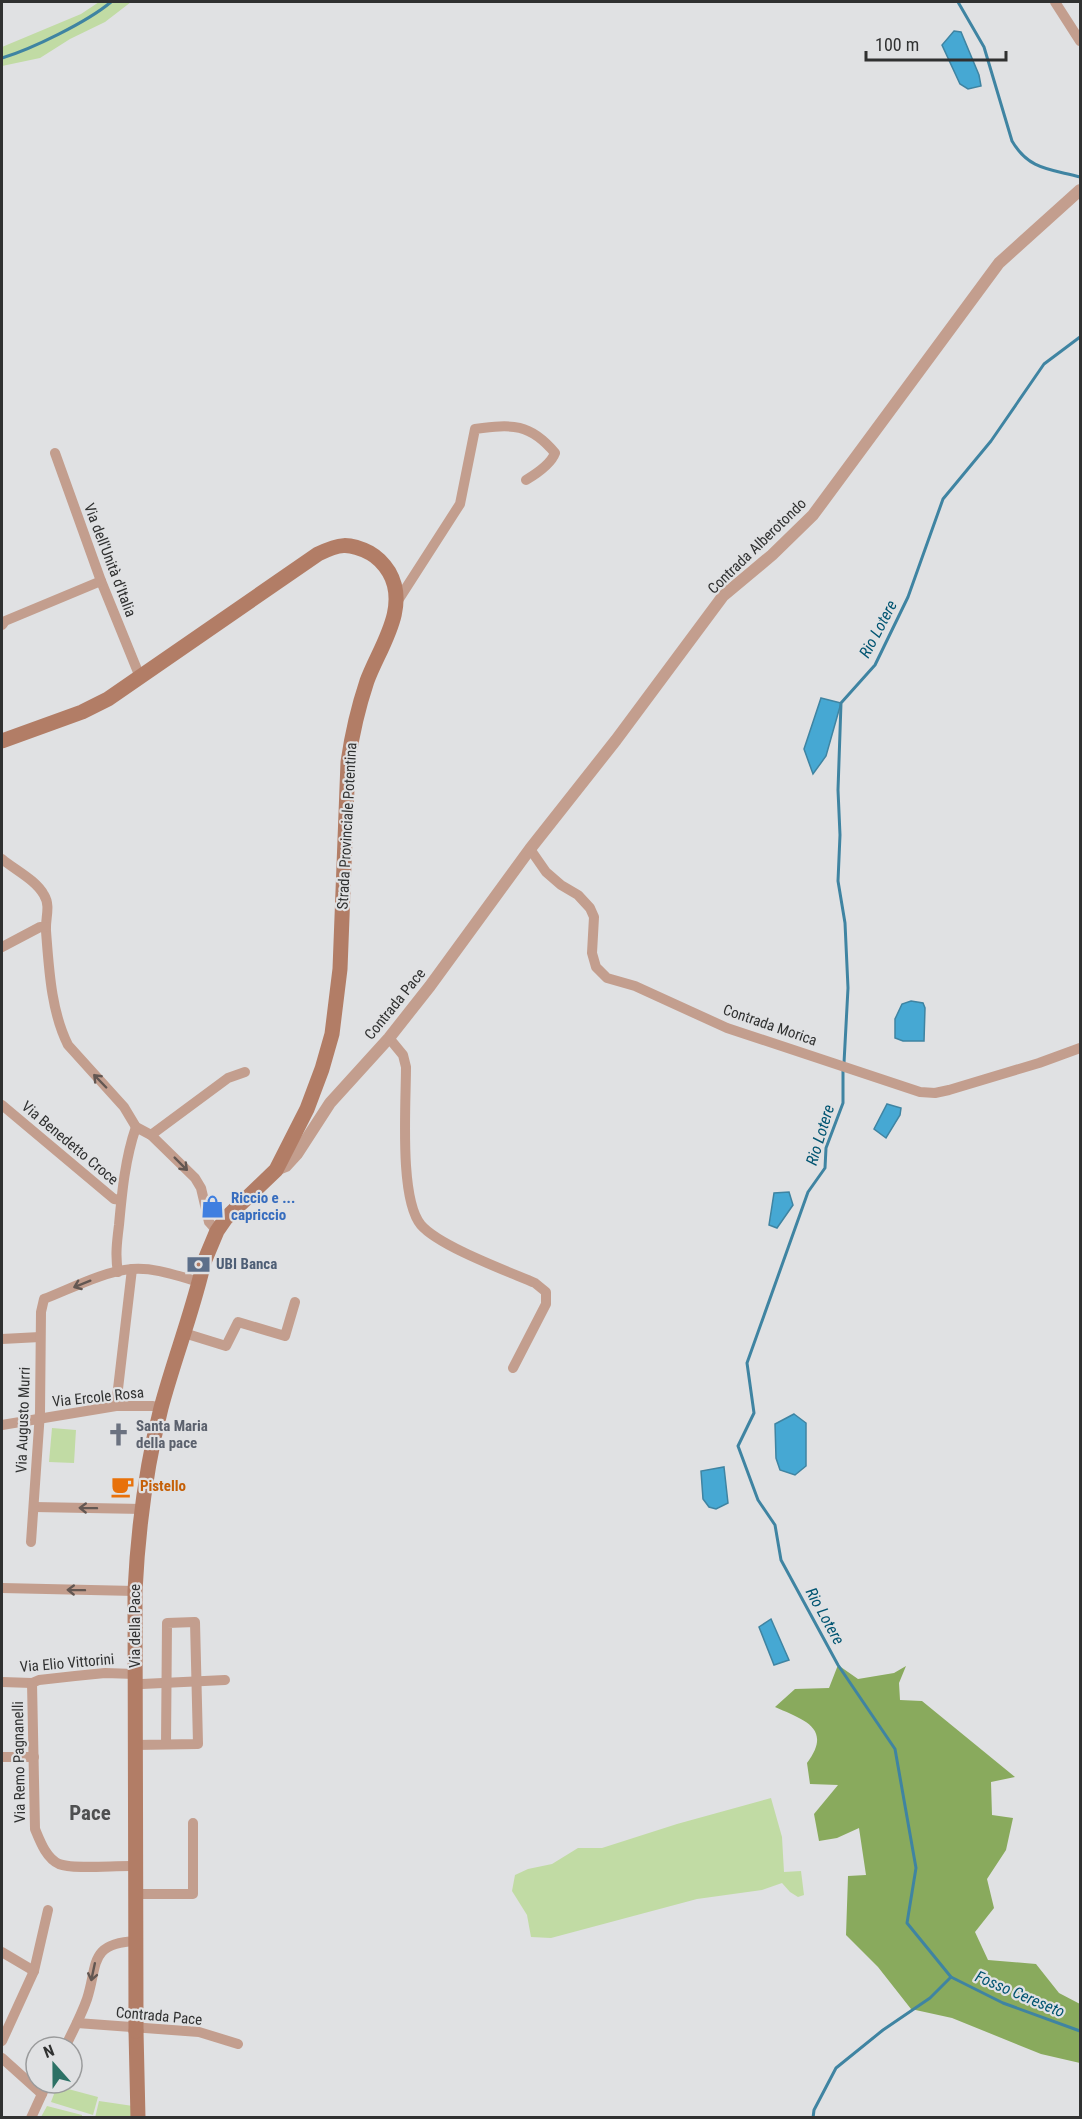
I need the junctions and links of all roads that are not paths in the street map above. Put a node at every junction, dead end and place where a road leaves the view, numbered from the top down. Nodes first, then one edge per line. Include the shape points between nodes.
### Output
1 (1055, 2) edge
2 (1080, 41) edge
3 (1080, 189) edge
4 (55, 453) dead end
5 (526, 480) dead end
6 (101, 580) junction
7 (397, 602) junction
8 (2, 625) edge
9 (140, 677) junction
10 (2, 741) edge
11 (530, 849) junction
12 (2, 859) edge
13 (46, 927) junction
14 (2, 947) edge
15 (389, 1038) junction
16 (1080, 1048) edge
17 (245, 1072) dead end
18 (2, 1105) edge
19 (136, 1127) junction
20 (151, 1135) junction
21 (276, 1170) junction
22 (121, 1200) junction
23 (217, 1231) junction
24 (132, 1269) junction
25 (118, 1272) junction
26 (200, 1282) junction
27 (295, 1302) dead end
28 (184, 1333) junction
29 (40, 1337) junction
30 (2, 1338) edge
31 (513, 1368) dead end
32 (116, 1407) junction
33 (161, 1408) junction
34 (39, 1418) junction
35 (2, 1425) edge
36 (34, 1507) junction
37 (143, 1509) junction
38 (30, 1542) dead end
39 (2, 1588) edge
40 (135, 1591) junction
41 (139, 1679) junction
42 (225, 1680) dead end
43 (196, 1682) junction
44 (2, 1683) edge
45 (32, 1683) junction
46 (166, 1683) junction
47 (166, 1744) junction
48 (135, 1745) junction
49 (2, 1757) edge
50 (34, 1757) junction
51 (193, 1823) dead end
52 (135, 1866) junction
53 (135, 1894) junction
54 (48, 1910) dead end
55 (136, 1941) junction
56 (2, 1952) edge
57 (34, 1971) junction
58 (77, 2024) junction
59 (71, 2035) edge
60 (2, 2041) edge
61 (238, 2044) dead end
62 (3, 2062) edge
63 (24, 2079) edge
64 (42, 2095) edge
65 (31, 2118) edge
66 (138, 2118) edge

1 - 2 street
3 - 11 street, Contrada Alberotondo via 999,263 813,515 723,596
4 - 6 street, Via dell'Unità d'Italia
5 - 7 street via 554,457 546,442 524,427 475,429 460,504
6 - 8 street
6 - 9 street, Via dell'Unità d'Italia
7 - 9 main road via 393,579 379,558 353,546 336,546 318,554
7 - 21 main road, Strada Provinciale Potentina via 352,728 340,969 332,1034 307,1110
9 - 10 main road via 82,712
11 - 15 street, Contrada Pace
11 - 16 street, Contrada Morica via 546,872 590,908 594,917 592,953 596,967 607,978 635,986 728,1028 920,1092 935,1093
12 - 13 street via 44,893 48,903
13 - 14 street
19 -> 13 street via 124,1107 75,1055 63,1034 49,966
15 - 21 street, Contrada Pace via 330,1103 297,1154
15 - 31 street via 403,1054 406,1067 406,1183 411,1206 421,1225 438,1239 535,1283 546,1292 546,1304
17 - 20 street via 228,1078
18 - 22 street, Via Benedetto Croce via 114,1199
19 - 20 street
19 - 22 street
20 -> 23 street via 199,1183 209,1222
21 - 23 main road, Via della Pace
22 - 25 street
23 - 26 main road, Via della Pace
24 - 25 street
24 - 26 street
24 - 32 street
25 -> 29 street, Via Augusto Murri via 44,1299
26 - 28 main road, Via della Pace
27 - 28 street via 285,1336 238,1322 226,1346
28 - 33 main road, Via della Pace
29 - 30 street
29 - 34 street, Via Augusto Murri
32 - 33 street, Via Ercole Rosa
32 - 34 street, Via Ercole Rosa
33 - 37 main road, Via della Pace
34 - 35 street, Via Ercole Rosa
34 - 36 street, Via Augusto Murri
37 -> 36 street
36 - 38 street, Via Augusto Murri
37 - 40 main road, Via della Pace
40 -> 39 street
40 - 41 main road, Via della Pace
41 - 45 street, Via Elio Vittorini via 75,1676
41 - 46 street, Via Elio Vittorini
41 - 48 main road, Via della Pace
42 - 43 street, Via Elio Vittorini
43 - 46 street, Via Elio Vittorini
43 - 46 street via 195,1622 167,1623
43 - 47 street via 198,1744
44 - 45 street, Via Elio Vittorini
45 - 50 street, Via Remo Pagnanelli
46 - 47 street
47 - 48 street
48 - 52 main road, Via della Pace
49 - 50 street
50 - 52 street, Via Remo Pagnanelli via 35,1829 50,1856 59,1864 73,1866
51 - 53 street via 193,1894
52 - 53 main road, Via della Pace
53 - 55 main road, Via della Pace
54 - 57 street
55 -> 58 street via 98,1955
55 - 66 main road, Via della Pace
56 - 57 street
57 - 60 street
58 - 59 street
58 - 61 street, Contrada Pace via 200,2032
62 - 63 street
64 - 65 street

